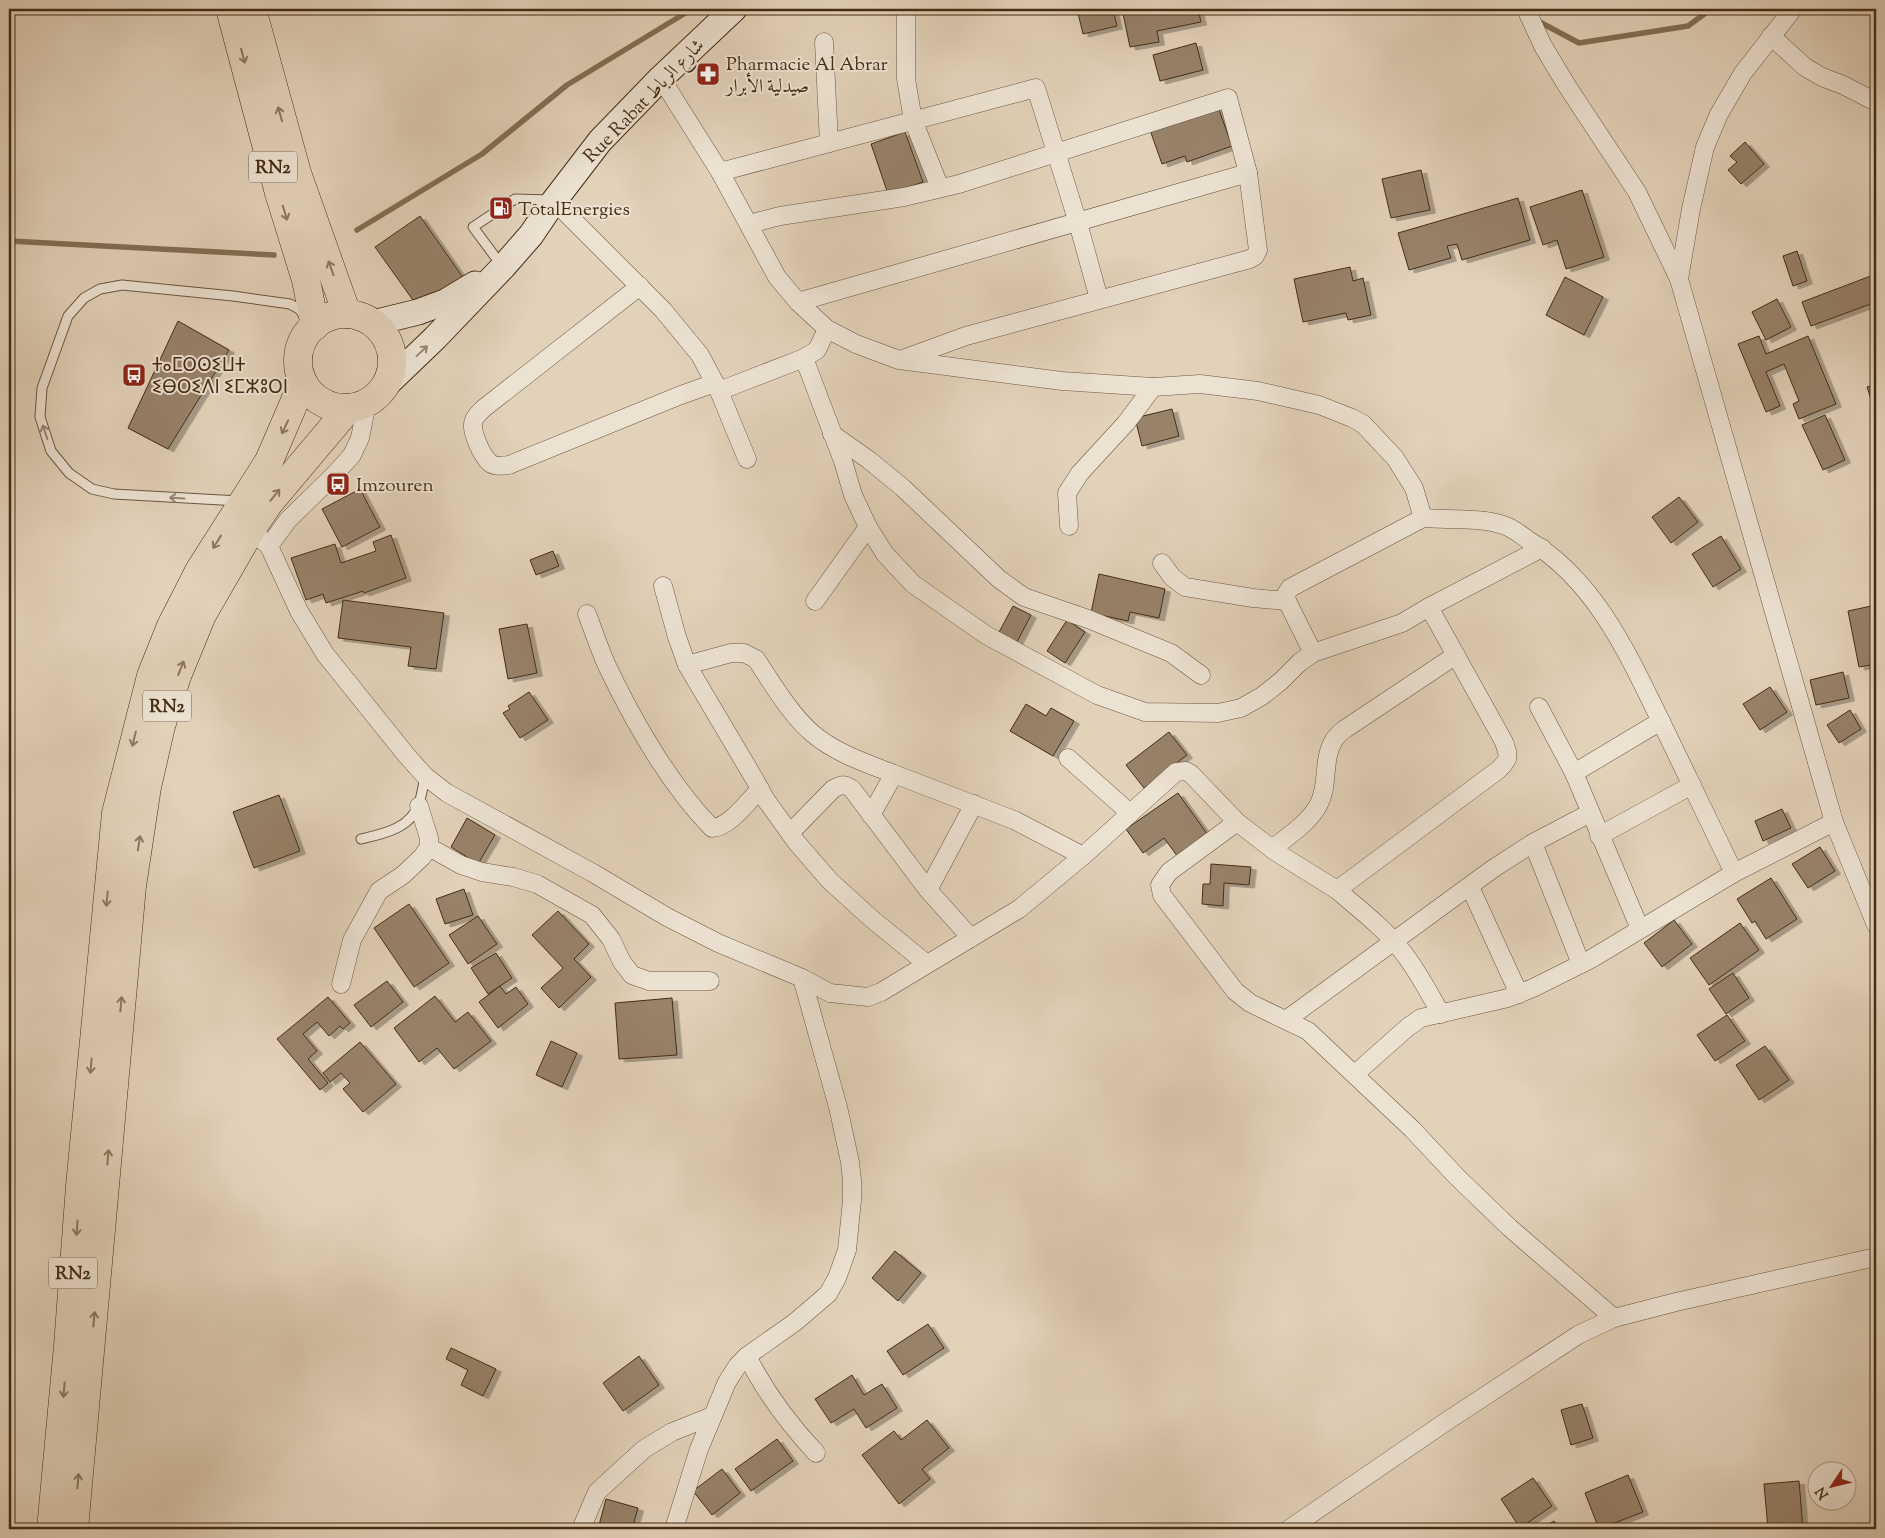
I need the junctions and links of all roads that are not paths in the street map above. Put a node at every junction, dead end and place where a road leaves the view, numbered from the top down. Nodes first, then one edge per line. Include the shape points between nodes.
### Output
1 (230, 9) edge
2 (252, 9) edge
3 (734, 9) edge
4 (1526, 9) edge
5 (1793, 9) edge
6 (906, 15) dead end
7 (1771, 36) junction
8 (824, 42) dead end
9 (661, 78) junction
10 (1876, 102) edge
11 (913, 120) junction
12 (829, 142) junction
13 (1056, 154) junction
14 (720, 172) junction
15 (1248, 173) junction
16 (940, 188) junction
17 (554, 201) junction
18 (1078, 223) junction
19 (749, 224) junction
20 (503, 267) junction
21 (1678, 279) junction
22 (640, 286) junction
23 (1099, 299) junction
24 (798, 302) junction
25 (347, 314) junction
26 (373, 323) junction
27 (312, 328) junction
28 (827, 329) junction
29 (804, 358) junction
30 (899, 360) junction
31 (303, 382) junction
32 (386, 384) junction
33 (717, 387) junction
34 (1153, 387) junction
35 (358, 406) junction
36 (832, 434) junction
37 (747, 459) dead end
38 (243, 501) junction
39 (1423, 518) junction
40 (868, 526) junction
41 (1069, 526) dead end
42 (260, 538) junction
43 (1542, 548) junction
44 (1162, 563) dead end
45 (663, 586) dead end
46 (1287, 600) junction
47 (815, 601) dead end
48 (1429, 607) junction
49 (587, 614) dead end
50 (1313, 653) junction
51 (1456, 655) junction
52 (687, 665) junction
53 (1201, 675) dead end
54 (1538, 706) dead end
55 (1660, 721) junction
56 (1068, 758) dead end
57 (1574, 773) junction
58 (894, 774) junction
59 (425, 776) junction
60 (1692, 785) junction
61 (760, 789) junction
62 (974, 804) junction
63 (419, 806) junction
64 (1130, 813) junction
65 (1590, 813) junction
66 (871, 815) junction
67 (1237, 822) junction
68 (1834, 822) junction
69 (790, 833) junction
70 (1599, 836) junction
71 (361, 839) dead end
72 (1533, 843) junction
73 (429, 846) junction
74 (1272, 849) junction
75 (1082, 856) junction
76 (1734, 873) junction
77 (1470, 886) junction
78 (928, 890) junction
79 (1337, 890) junction
80 (1876, 925) edge
81 (1640, 929) junction
82 (971, 938) junction
83 (1393, 941) junction
84 (927, 964) junction
85 (1581, 964) junction
86 (802, 978) junction
87 (710, 981) dead end
88 (341, 984) dead end
89 (1519, 994) junction
90 (1441, 1014) junction
91 (1286, 1020) junction
92 (1354, 1074) junction
93 (1876, 1257) edge
94 (1614, 1318) junction
95 (747, 1356) junction
96 (712, 1416) junction
97 (816, 1453) dead end
98 (51, 1529) edge
99 (74, 1529) edge
100 (581, 1529) edge
101 (674, 1529) edge
102 (1289, 1529) edge

1 -> 27 highway, RN2 via 306,280
25 -> 2 highway, RN2 via 297,173
3 - 9 street, Rue Rabat شارع الرباط
4 - 21 street via 1567,86 1636,192
5 - 7 street
6 - 11 street via 906,79
7 - 10 street via 1805,67
7 - 21 street via 1743,73 1719,114 1705,147
8 - 12 street
9 - 14 street
9 - 17 street, Rue Rabat شارع الرباط via 600,141
11 - 12 street
11 - 13 street via 1036,88
11 - 16 street
12 - 14 street
13 - 15 street via 1228,98
13 - 16 street
13 - 18 street
14 - 19 street
15 - 18 street
15 - 23 street via 1258,250 1255,256
16 - 19 street
17 - 20 street, Rue Rabat شارع الرباط via 531,235
17 - 20 lane via 516,199 473,227
17 - 22 street
18 - 23 street
18 - 24 street
19 - 24 street via 777,277
20 - 26 street, Rue Rabat شارع الرباط via 445,302
32 -> 20 street, Rue Rabat شارع الرباط
21 - 68 street
22 - 33 street via 700,355
22 - 33 street via 477,415 473,421 473,432 490,463 509,465
23 - 30 street via 966,336
24 - 28 street
25 - 26 highway
25 - 27 highway via 325,319
26 - 32 highway via 384,335 391,351 392,368
27 - 31 highway via 298,356
38 -> 27 lane via 114,494 92,489 69,473 51,451 40,417 42,388 68,316 84,298 100,289 122,285 290,304 299,309
28 - 29 street via 817,350
28 - 30 street
29 - 33 street
29 - 36 street
30 - 34 street via 1062,382
31 - 35 highway via 310,392 329,406
31 -> 38 highway, RN2 via 269,461
32 - 35 highway, RN2 via 378,395
33 - 37 street
34 - 39 street via 1200,384 1258,391 1319,405 1352,418 1363,424 1396,458 1414,488
34 - 41 street via 1126,423 1080,473 1067,493
35 - 42 highway, RN2 via 285,482
36 - 40 street via 853,495
36 - 53 street via 903,488 1000,579 1024,596 1171,653
38 -> 98 highway, RN2 via 199,571 171,626 151,676 116,813
39 - 43 street via 1473,520 1505,526
39 - 46 street via 1290,588
40 - 47 street
40 - 50 street via 885,554 913,584 986,635 1097,695 1145,712 1218,713 1241,708 1262,696
42 - 59 street via 325,654
99 -> 42 highway, RN2 via 132,886 148,787 161,726 202,615
43 - 48 street
43 - 55 street via 1586,589 1612,626
44 - 46 street via 1185,588
45 - 52 street
46 - 50 street
48 - 50 street via 1402,623
48 - 51 street
49 - 61 street via 607,666 637,722 662,764 712,828 720,828 728,822
51 - 74 street via 1345,729 1334,740 1320,803 1311,817
51 - 79 street via 1504,742 1508,760
52 - 58 street via 731,653 744,653 756,659 800,722 812,733 837,750
52 - 61 street
54 - 57 street
55 - 57 street
55 - 60 street
56 - 64 street
57 - 65 street
58 - 62 street
58 - 66 street
59 - 63 lane
59 - 86 street via 447,793 667,917 718,943
60 - 70 street
60 - 76 street
61 - 69 street
62 - 75 street via 1014,820
62 - 78 street
63 - 71 lane via 408,822 391,831
63 - 73 street
64 - 67 street via 1176,772 1186,771
64 - 75 street
65 - 70 street
65 - 72 street
66 - 69 street via 852,789 842,784 833,789
66 - 78 street
67 - 74 street
67 - 91 street via 1168,872 1160,885 1162,895 1235,991 1250,1003
68 - 76 street
68 - 80 street
69 - 84 street via 830,881
70 - 81 street
72 - 77 street
72 - 85 street
73 - 87 street via 461,865 537,884 592,915 632,975 649,981
73 - 88 street via 404,875 379,890 352,940
74 - 79 street
75 - 82 street via 1019,909
76 - 81 street
77 - 83 street
77 - 89 street
78 - 82 street
79 - 83 street
81 - 85 street
82 - 84 street
83 - 90 street
83 - 91 street
84 - 86 street via 868,997 830,993
85 - 89 street
86 - 95 street via 850,1162 852,1200 847,1250 828,1294
89 - 90 street
90 - 92 street via 1421,1018
91 - 92 street via 1308,1031
92 - 94 street via 1490,1209
93 - 94 street
94 - 102 street via 1542,1357
95 - 96 street via 727,1382
95 - 97 street via 786,1417
96 - 100 street via 672,1432 644,1450 597,1492
96 - 101 street

